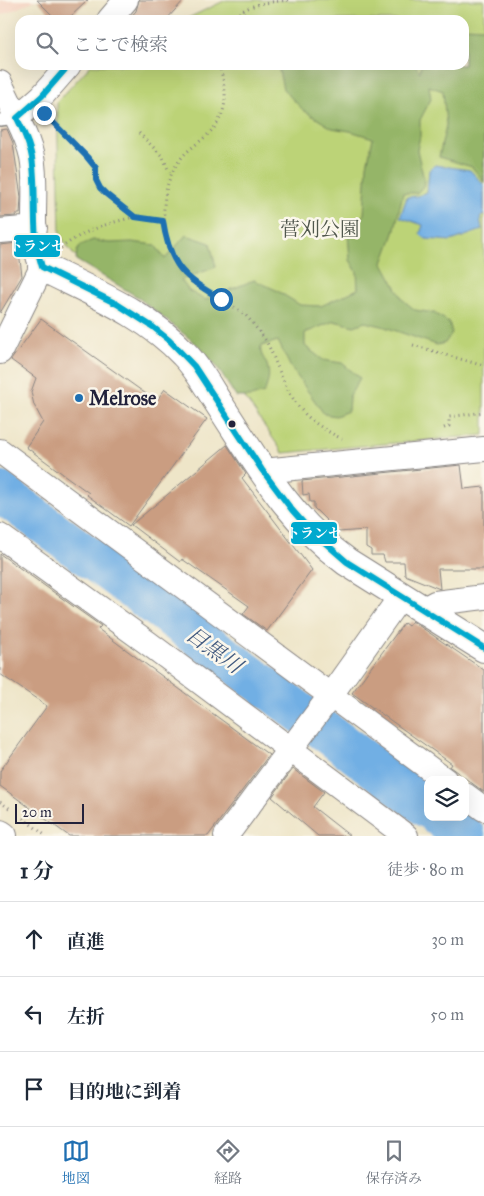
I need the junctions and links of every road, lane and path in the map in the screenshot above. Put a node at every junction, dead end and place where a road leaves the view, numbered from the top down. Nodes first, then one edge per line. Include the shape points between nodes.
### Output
1 (126, 0) edge
2 (291, 0) edge
3 (113, 15) edge
4 (235, 15) edge
5 (64, 70) edge
6 (220, 70) edge
7 (0, 83) edge
8 (17, 114) edge
9 (139, 133) dead end
10 (170, 174) junction
11 (135, 217) junction
12 (163, 221) junction
13 (35, 228) junction
14 (0, 231) edge
15 (72, 239) dead end
16 (42, 268) junction
17 (413, 345) dead end
18 (0, 352) edge
19 (484, 366) edge
20 (484, 412) edge
21 (438, 431) dead end
22 (343, 440) dead end
23 (484, 449) edge
24 (0, 451) edge
25 (263, 471) junction
26 (0, 536) edge
27 (484, 597) edge
28 (412, 603) junction
29 (484, 648) edge
30 (328, 699) junction
31 (293, 746) junction
32 (439, 776) edge
33 (469, 798) edge
34 (484, 809) edge
35 (226, 836) edge
36 (406, 836) edge

1 - 3 street
2 - 4 path via 252,6
5 - 8 street
6 - 10 path via 226,94 219,121 184,155
7 - 8 street
8 - 11 path via 87,157 96,168 100,188
8 - 13 street via 32,158
9 - 10 path via 163,157
10 - 12 path
11 - 12 path
11 - 15 path via 111,222
12 - 22 path via 171,254 180,270 195,284 245,315 265,338 298,409 318,427
13 - 14 street
13 - 16 street via 36,250
16 - 18 street
16 - 25 street via 119,306 150,324 173,343 193,364
17 - 19 path
20 - 21 path via 449,417 449,426
23 - 25 street
24 - 30 street
25 - 28 street via 294,515 322,543
26 - 31 street
27 - 28 street
28 - 29 street
28 - 30 street
30 - 31 street
30 - 32 street
31 - 35 street
31 - 36 street
33 - 34 street

